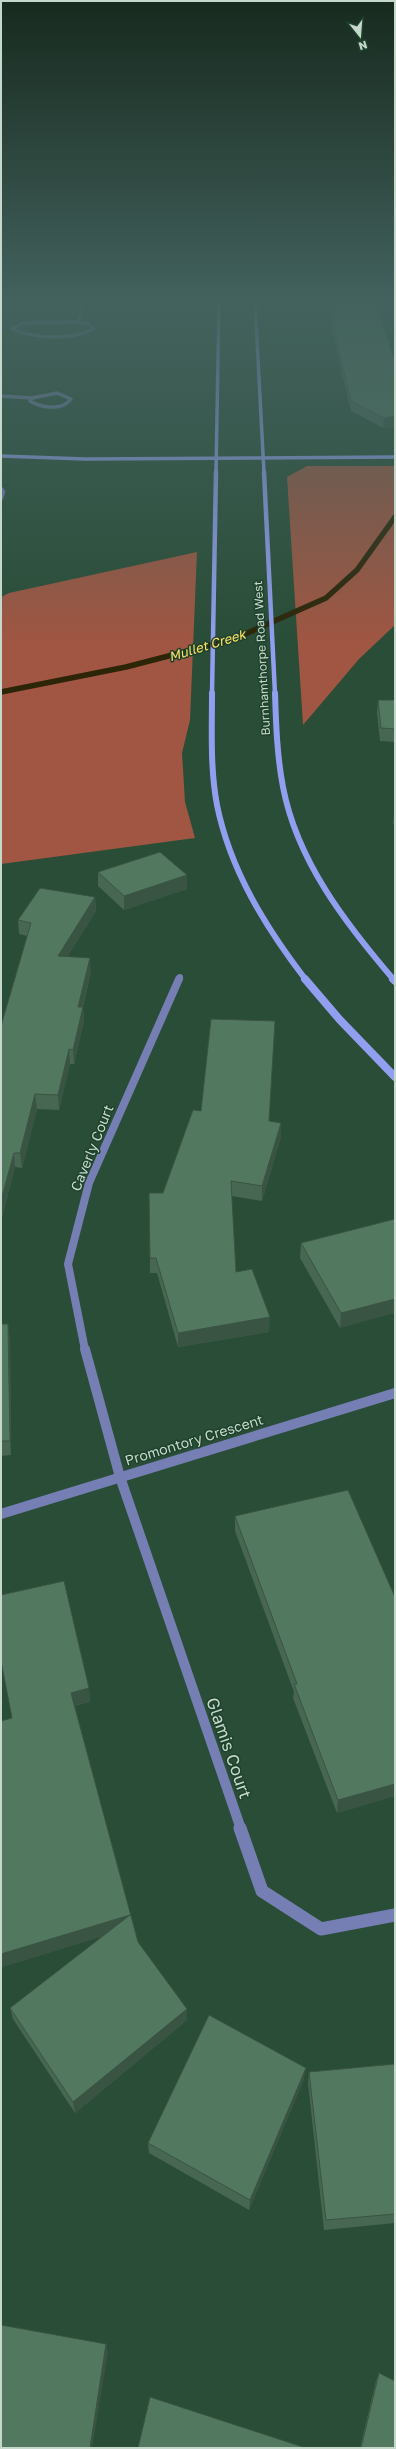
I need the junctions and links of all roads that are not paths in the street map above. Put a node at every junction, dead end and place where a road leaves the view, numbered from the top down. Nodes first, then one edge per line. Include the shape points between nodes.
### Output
1 (218, 415) edge
2 (261, 415) edge
3 (1, 456) edge
4 (395, 457) edge
5 (217, 458) junction
6 (263, 458) junction
7 (1, 489) edge
8 (1, 498) edge
9 (180, 977) dead end
10 (395, 981) edge
11 (395, 1076) edge
12 (395, 1393) edge
13 (120, 1477) junction
14 (1, 1514) edge
15 (395, 1915) edge

1 - 5 main road
2 - 6 main road, Burnhamthorpe Road West
3 - 5 main road via 85,459
4 - 6 main road
5 - 6 main road
5 - 11 main road via 212,768 218,811 230,853 248,893 271,932 301,974 329,1008
6 - 10 main road, Burnhamthorpe Road West via 279,768 285,800 300,841 337,909
7 - 8 street
9 - 13 street, Caverly Court via 89,1183 68,1264 86,1353
12 - 13 street, Promontory Crescent
13 - 14 street, Promontory Crescent
13 - 15 street, Glamis Court via 262,1891 321,1929

